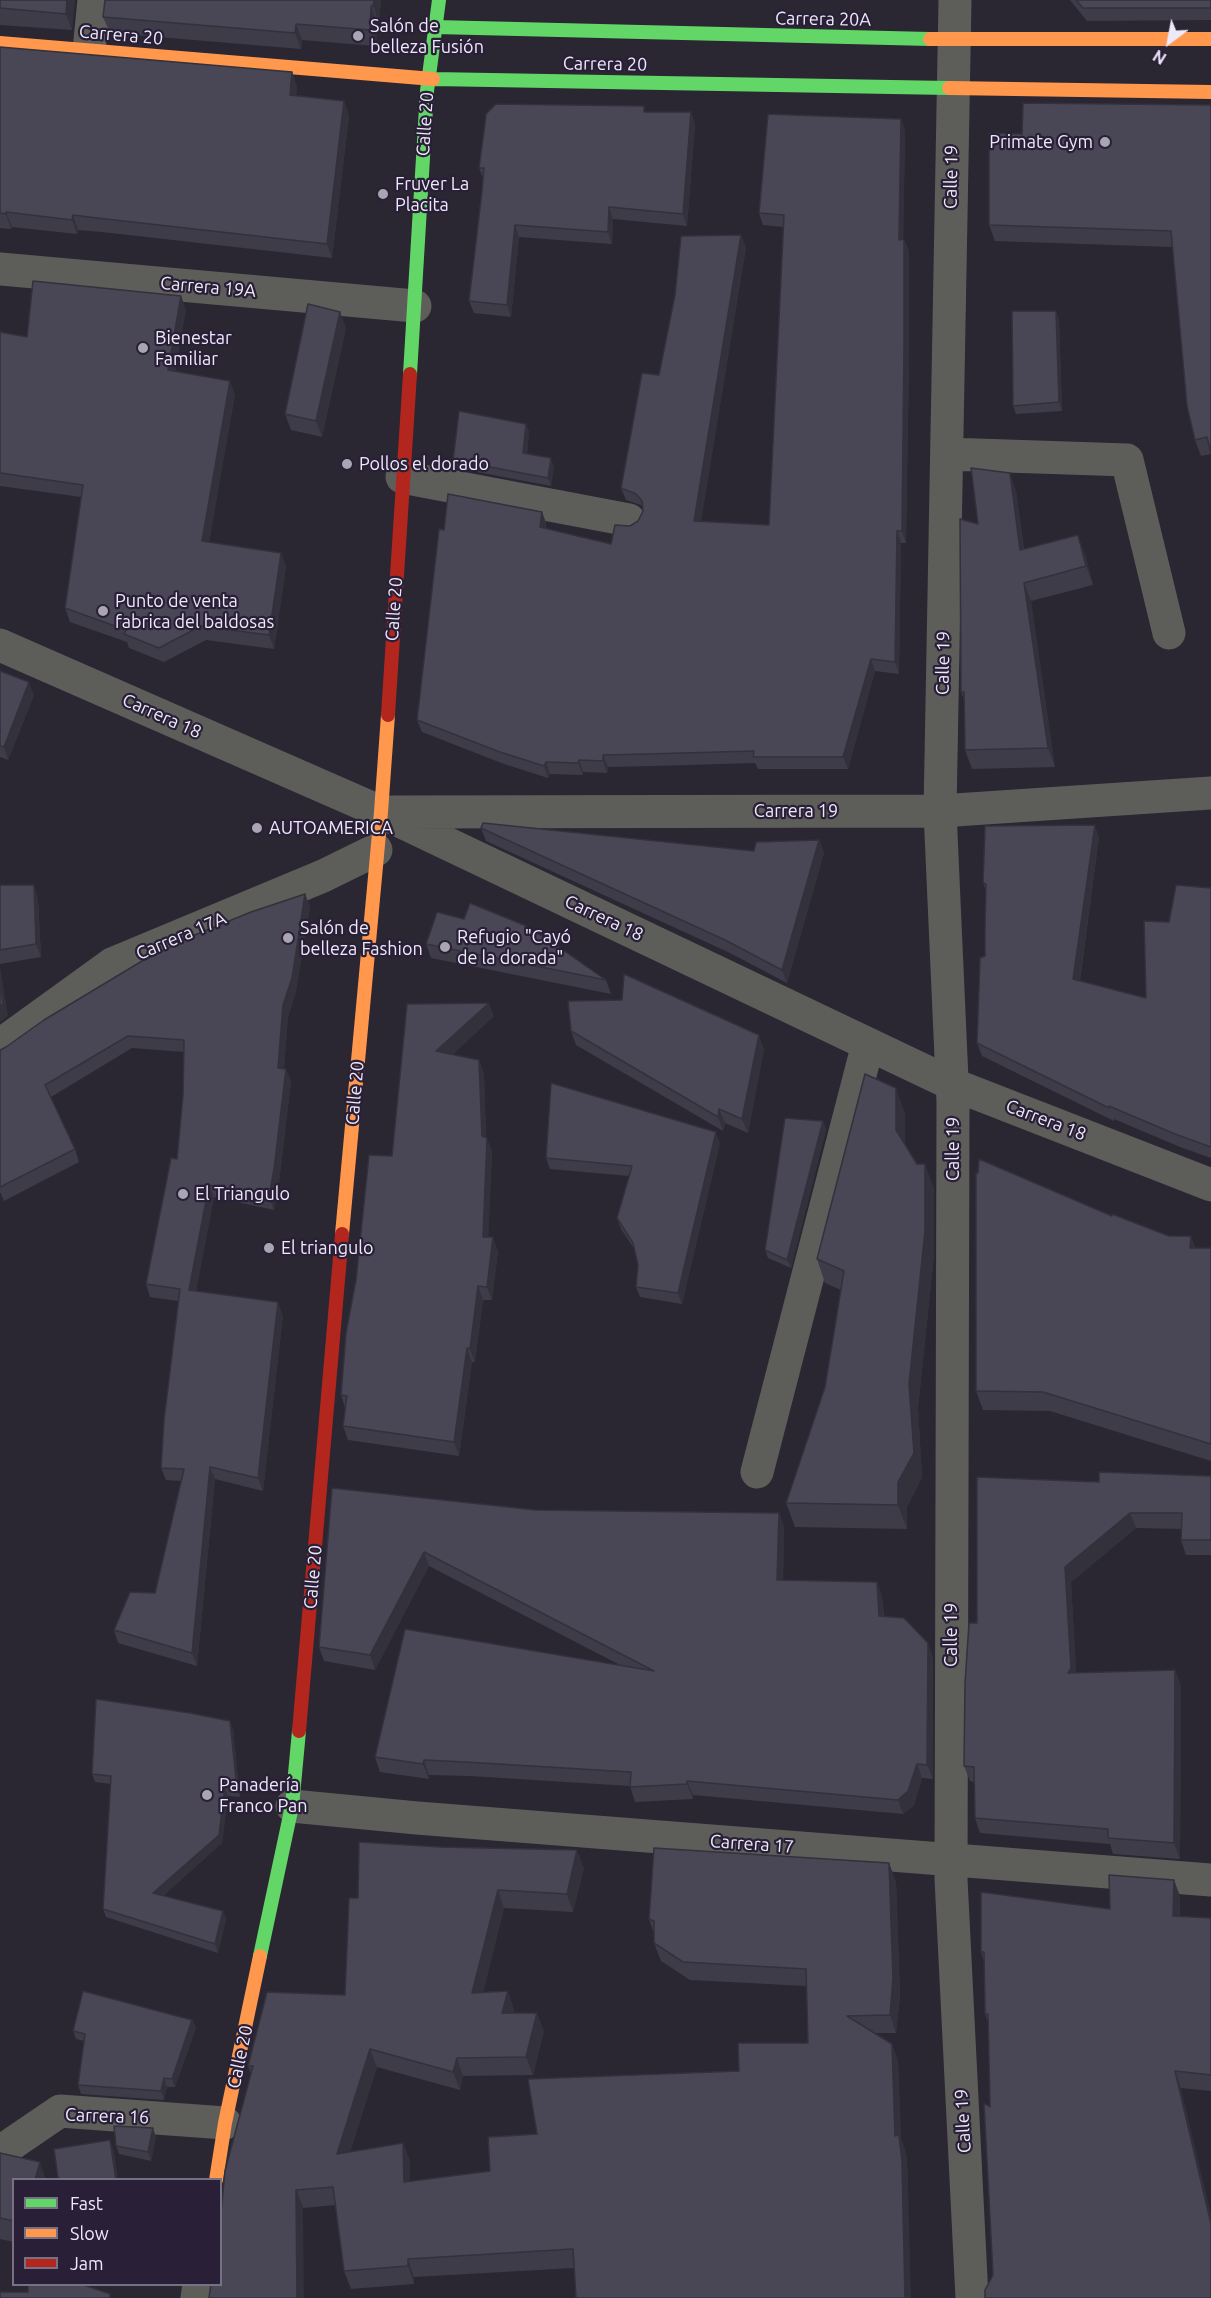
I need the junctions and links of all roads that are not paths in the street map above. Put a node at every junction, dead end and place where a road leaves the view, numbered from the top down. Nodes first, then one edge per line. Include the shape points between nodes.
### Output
1 (94, 0) edge
2 (439, 0) edge
3 (955, 0) edge
4 (435, 27) junction
5 (1211, 39) edge
6 (954, 40) junction
7 (0, 44) edge
8 (89, 50) junction
9 (429, 79) junction
10 (952, 88) junction
11 (1211, 92) edge
12 (0, 269) edge
13 (415, 306) junction
14 (947, 454) junction
15 (402, 477) junction
16 (629, 520) dead end
17 (1169, 633) dead end
18 (0, 645) edge
19 (1211, 793) edge
20 (940, 811) junction
21 (381, 812) junction
22 (376, 850) junction
23 (868, 1044) junction
24 (0, 1045) edge
25 (952, 1084) junction
26 (1211, 1185) edge
27 (757, 1472) dead end
28 (292, 1806) junction
29 (951, 1859) junction
30 (1211, 1880) edge
31 (225, 2123) junction
32 (0, 2152) edge
33 (216, 2178) edge
34 (972, 2298) edge

1 - 8 street
2 - 4 street, Calle 20
3 - 6 street, Calle 19
4 - 6 street, Carrera 20A
4 - 9 street, Calle 20
5 - 6 street, Carrera 20A
6 - 10 street, Calle 19
7 - 8 street, Carrera 20
8 - 9 street, Carrera 20
9 - 10 street, Carrera 20
9 - 13 street, Calle 20
10 - 11 street, Carrera 20
10 - 14 street, Calle 19
12 - 13 street, Carrera 19A
13 - 15 street, Calle 20
14 - 17 street via 1126,460
14 - 20 street, Calle 19
15 - 16 street
15 - 21 street, Calle 20
18 - 21 street, Carrera 18
19 - 20 street, Carrera 19
20 - 21 street, Carrera 19
20 - 25 street, Calle 19
21 - 22 street, Calle 20
21 - 23 street, Carrera 18
22 - 24 street, Carrera 17A via 112,964
22 - 28 street, Calle 20
23 - 25 street, Carrera 18
23 - 27 street
25 - 26 street, Carrera 18
25 - 29 street, Calle 19
28 - 29 street, Carrera 17
28 - 31 street, Calle 20
29 - 30 street, Carrera 17
29 - 34 street, Calle 19
31 - 32 street, Carrera 16 via 60,2111
31 - 33 street, Calle 20

